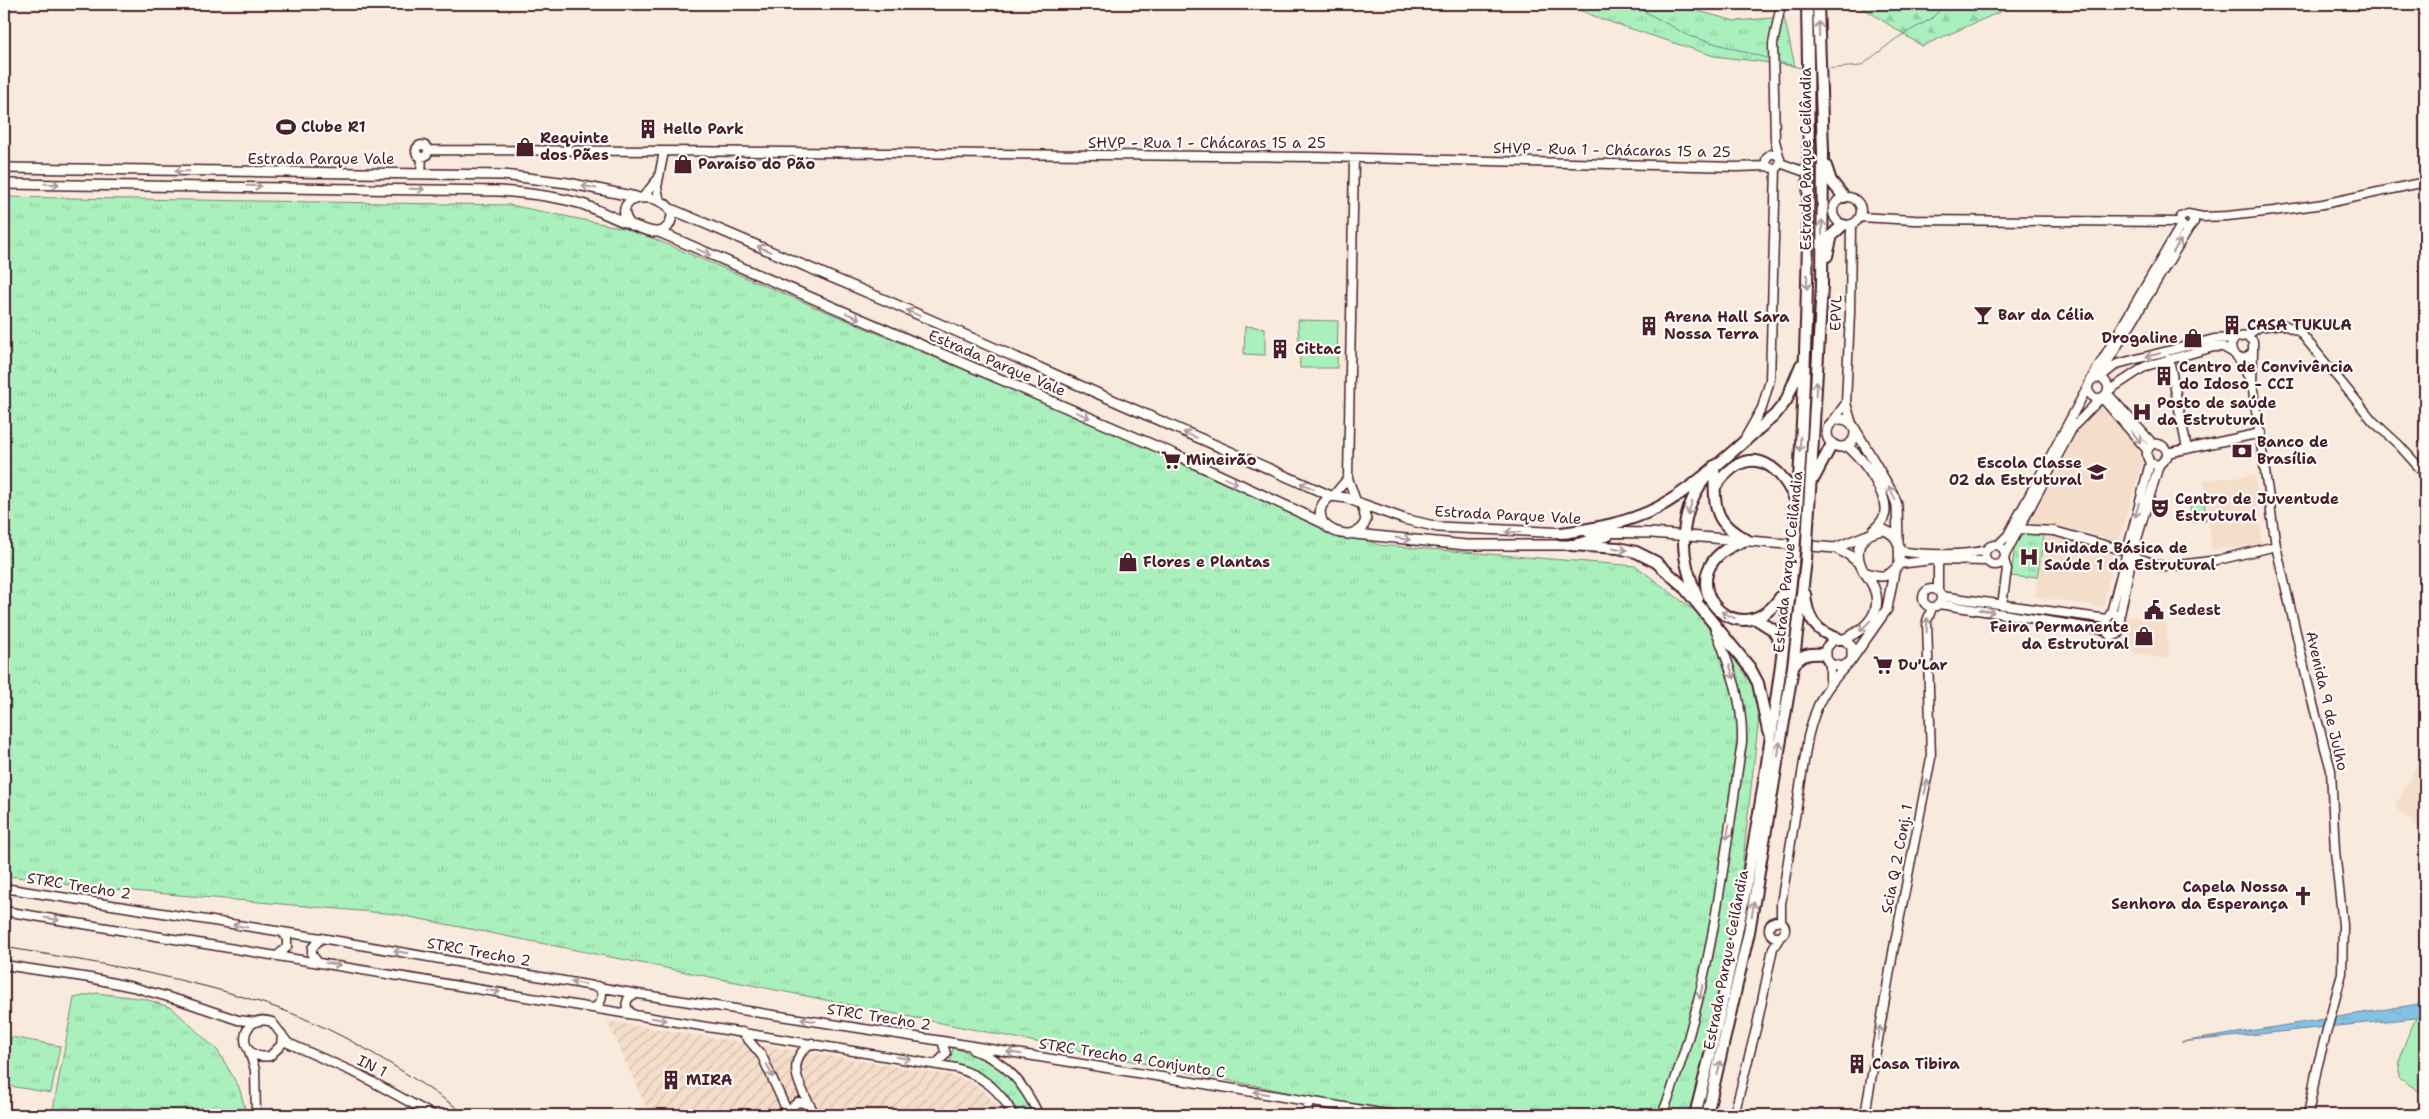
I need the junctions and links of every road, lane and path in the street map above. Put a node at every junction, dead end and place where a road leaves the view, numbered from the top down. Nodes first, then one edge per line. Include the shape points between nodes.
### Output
1 (1781, 4) edge
2 (1807, 4) edge
3 (1818, 4) edge
4 (1775, 141) junction
5 (1823, 150) junction
6 (664, 151) junction
7 (1354, 158) junction
8 (1767, 160) junction
9 (1779, 163) junction
10 (4, 168) edge
11 (205, 172) junction
12 (421, 173) junction
13 (1808, 173) junction
14 (658, 178) junction
15 (2425, 182) edge
16 (4, 184) edge
17 (206, 186) junction
18 (639, 197) junction
19 (1844, 197) junction
20 (660, 202) junction
21 (671, 210) junction
22 (1860, 217) junction
23 (2186, 221) junction
24 (629, 223) junction
25 (1847, 225) junction
26 (659, 232) junction
27 (1822, 286) junction
28 (2234, 338) junction
29 (2250, 338) junction
30 (1807, 345) junction
31 (2253, 352) junction
32 (2235, 355) junction
33 (2169, 359) junction
34 (2107, 360) junction
35 (2117, 364) junction
36 (2094, 381) junction
37 (2252, 383) junction
38 (2104, 395) junction
39 (1846, 402) junction
40 (1833, 421) junction
41 (1853, 427) junction
42 (2260, 433) junction
43 (1832, 444) junction
44 (1739, 446) junction
45 (1846, 446) junction
46 (2150, 447) junction
47 (2187, 449) junction
48 (2167, 453) junction
49 (2150, 462) junction
50 (2159, 465) junction
51 (1714, 466) junction
52 (2425, 474) edge
53 (1348, 478) junction
54 (1811, 484) junction
55 (1715, 487) junction
56 (1332, 496) junction
57 (1359, 502) junction
58 (1798, 504) junction
59 (1323, 523) junction
60 (2018, 529) junction
61 (1626, 532) junction
62 (1561, 533) junction
63 (1870, 533) junction
64 (1355, 534) junction
65 (1682, 535) junction
66 (1747, 540) junction
67 (1898, 541) junction
68 (1571, 545) junction
69 (1998, 545) junction
70 (2276, 546) junction
71 (1835, 548) junction
72 (1900, 550) junction
73 (1986, 550) junction
74 (2129, 554) junction
75 (2005, 557) junction
76 (1936, 560) junction
77 (1988, 561) junction
78 (1899, 564) junction
79 (1862, 568) junction
80 (1894, 572) junction
81 (1791, 579) junction
82 (1804, 579) junction
83 (1936, 597) junction
84 (2002, 605) junction
85 (2120, 615) junction
86 (2109, 616) junction
87 (1756, 619) junction
88 (1715, 626) junction
89 (2105, 630) junction
90 (1841, 639) junction
91 (1782, 644) junction
92 (1825, 654) junction
93 (1851, 661) junction
94 (1830, 664) junction
95 (1792, 667) junction
96 (1830, 684) junction
97 (1770, 746) junction
98 (4, 888) edge
99 (4, 911) edge
100 (1777, 922) junction
101 (282, 932) junction
102 (1776, 936) junction
103 (321, 938) junction
104 (278, 956) junction
105 (317, 961) junction
106 (4, 965) edge
107 (598, 986) junction
108 (638, 994) junction
109 (594, 1008) junction
110 (635, 1015) junction
111 (230, 1018) junction
112 (255, 1022) junction
113 (742, 1032) junction
114 (282, 1036) junction
115 (245, 1040) junction
116 (946, 1041) junction
117 (812, 1043) junction
118 (295, 1046) junction
119 (249, 1051) junction
120 (275, 1053) junction
121 (264, 1057) junction
122 (936, 1064) junction
123 (255, 1080) junction
124 (1309, 1100) junction
125 (814, 1113) edge
126 (256, 1115) edge
127 (433, 1115) edge
128 (789, 1115) edge
129 (1014, 1115) edge
130 (1039, 1115) edge
131 (1307, 1115) edge
132 (1393, 1115) edge
133 (1662, 1115) edge
134 (1696, 1115) edge
135 (1707, 1115) edge
136 (1734, 1115) edge
137 (1865, 1115) edge
138 (2308, 1115) edge

1 - 4 street via 1773,44
2 - 13 highway, Estrada Parque Ceilândia
5 -> 3 highway, Estrada Parque Ceilândia
4 - 8 street
4 - 9 street
5 - 19 highway via 1831,181
27 -> 5 highway, Estrada Parque Ceilândia
6 - 7 street, SHVP - Rua 1 - Chácaras 15 a 25
6 - 12 street, SHVP - Rua 1 - Chácaras 15 a 25 via 428,150 422,157
6 - 14 street
7 - 8 street, SHVP - Rua 1 - Chácaras 15 a 25 via 1750,166
7 - 53 street
8 - 9 street via 1770,168
8 - 9 street via 1773,154
9 - 13 street
9 - 44 street via 1770,380 1757,420
11 -> 10 main road, Estrada Parque Vale
11 - 12 main road, Estrada Parque Vale
11 - 17 main road via 209,177
18 -> 12 main road, Estrada Parque Vale via 568,183
13 -> 30 highway, Estrada Parque Ceilândia
14 - 18 street
14 - 20 street
15 - 23 street via 2299,207
16 -> 17 main road, Estrada Parque Vale
17 -> 24 main road, Estrada Parque Vale via 531,193 580,203
18 - 20 main road
18 - 24 main road via 630,202 626,210
19 - 22 street via 1853,197 1860,203
19 - 25 street via 1836,202 1833,211 1836,220
20 - 21 main road
21 - 26 main road via 671,222
56 -> 21 main road, Estrada Parque Vale
22 - 23 street
22 - 25 street
34 -> 23 street
23 - 36 street
24 - 26 main road via 642,230
25 - 27 highway via 1832,235
25 - 39 street, EPVL via 1850,314
26 -> 59 main road, Estrada Parque Vale via 1174,454
54 -> 27 highway, Estrada Parque Ceilândia
28 - 29 street
28 - 32 street via 2231,345
28 -> 35 street via 2214,339
29 - 31 street
29 - 52 street via 2259,327 2282,324 2300,332 2373,421
30 - 44 highway via 1786,401 1774,416
30 -> 58 highway, Estrada Parque Ceilândia
31 - 32 street via 2246,358
31 - 37 street, Avenida 9 de Julho
32 - 33 street via 2223,347 2214,347
32 - 37 street, Avenida 9 de Julho
33 - 38 street via 2139,369
33 - 47 street
34 - 35 street
34 - 36 street
35 - 36 street
36 - 38 street via 2107,382
36 - 38 street via 2093,398
36 - 69 street via 2008,535
37 - 42 street, Avenida 9 de Julho
38 - 46 street
38 - 60 street via 2073,427
39 - 40 street
39 - 41 street, EPVL
40 - 41 main road via 1841,419
40 - 43 main road via 1827,432
41 - 45 main road via 1854,440
67 -> 41 main road, EPVL via 1897,505 1893,494
42 - 47 street
42 - 70 street, Avenida 9 de Julho
43 - 45 main road
43 - 54 highway
44 - 51 highway
45 - 63 main road via 1865,465 1884,497 1882,520
46 - 48 street via 2162,445
46 - 49 street via 2146,457
47 - 48 street
48 - 50 street via 2166,461
49 - 50 street
49 -> 74 street
50 - 74 street
51 - 55 highway
51 - 62 highway via 1675,497 1651,511 1622,522
51 -> 65 highway via 1699,485
53 - 56 street
53 - 57 street
54 - 82 highway, Estrada Parque Ceilândia, bridge
55 - 58 highway via 1730,468 1756,461 1770,466 1784,477
55 - 66 highway via 1714,499 1720,519 1735,534
56 - 57 main road
56 - 59 main road via 1320,509
62 -> 57 main road, Estrada Parque Vale via 1438,528
57 - 64 main road via 1366,520
58 - 81 highway, Estrada Parque Ceilândia, bridge
59 - 64 main road via 1340,534
60 - 74 street via 2054,531
60 - 75 street
61 - 62 main road, Estrada Parque Vale
61 - 65 main road, Estrada Parque Vale
61 - 68 main road, Estrada Parque Vale
63 - 67 main road via 1890,532
63 - 71 main road, Estrada Parque Vale
63 - 79 main road via 1858,551
64 -> 68 main road, Estrada Parque Vale via 1466,545
65 - 66 main road, Estrada Parque Vale
65 - 88 highway via 1691,583
66 - 71 main road, Estrada Parque Vale
87 -> 66 highway via 1738,620 1723,614 1712,603 1706,586 1714,558 1731,545
67 - 72 main road
68 -> 88 highway via 1618,548 1656,562 1683,586
69 - 73 street
69 - 75 street via 2004,550
70 - 74 street via 2218,560 2164,567
70 - 138 street, Avenida 9 de Julho via 2331,770 2343,925 2342,973
71 - 79 main road, Estrada Parque Vale via 1849,555
72 - 73 street via 1976,553
72 - 78 main road
73 - 77 street
74 - 85 street
74 - 86 street
75 - 77 street via 1996,565
75 - 84 street via 2007,569
76 - 77 street
76 - 78 street
76 - 83 street, Scia Q 2 Conj. 1
78 - 80 main road
79 - 80 main road via 1879,578
79 -> 90 main road via 1873,583 1875,611 1858,633
80 - 93 main road via 1887,609
81 - 87 highway via 1777,605
81 - 91 highway, Estrada Parque Ceilândia
82 - 90 highway via 1810,618 1823,633
82 - 95 highway, Estrada Parque Ceilândia
83 - 84 street
83 -> 89 street
137 -> 83 street, Scia Q 2 Conj. 1 via 1931,758 1927,622
84 - 86 street
85 - 86 street
85 - 89 street via 2118,634 2111,637
86 - 89 street
87 - 91 highway via 1772,629
88 - 97 highway via 1750,668 1758,683
88 -> 133 street via 1740,700 1742,742 1711,949 1693,1027
90 - 92 main road via 1828,644
90 - 93 main road via 1852,647
91 - 97 highway, Estrada Parque Ceilândia
92 - 94 main road
92 - 95 highway via 1807,653 1799,657
93 - 94 main road via 1842,667
93 - 96 street
94 - 96 street
135 -> 95 highway, Estrada Parque Ceilândia via 1750,932
96 - 100 street via 1818,701 1808,737
97 - 134 highway, Estrada Parque Ceilândia via 1740,918
101 -> 98 street, STRC Trecho 2
99 -> 104 street
100 - 102 street via 1784,930
100 - 102 street via 1769,927
101 - 103 street, STRC Trecho 2
101 - 104 street via 287,947
102 - 136 street
103 - 105 street via 312,948 312,955
107 -> 103 street, STRC Trecho 2
104 - 105 street
105 -> 109 street
106 - 111 street via 132,987 182,1000
107 - 108 street, STRC Trecho 2
107 - 109 street via 602,1001
108 - 110 street via 632,995 626,1003 629,1012
116 -> 108 street, STRC Trecho 2
109 - 110 street
110 -> 113 street
111 - 112 street
111 - 115 street via 240,1025
112 - 114 street via 272,1022
112 - 115 street via 247,1030
113 - 117 street
113 -> 128 street via 762,1056
114 - 118 street, IN 1
114 - 120 street via 281,1045
115 - 119 street
116 - 122 street via 946,1054
124 -> 116 street, STRC Trecho 4 Conjunto C
116 - 130 street via 1001,1062 1017,1077
117 -> 122 street
117 - 125 street via 798,1054 795,1069
118 - 120 street
118 - 127 street, IN 1 via 360,1075
119 - 121 street
119 - 123 street via 254,1062
120 - 121 street
121 - 123 street
122 - 129 street via 972,1073 986,1081
123 - 126 street
124 - 131 street
124 - 132 street, STRC Trecho 4 Conjunto C
125 - 128 street via 806,1104 798,1102

